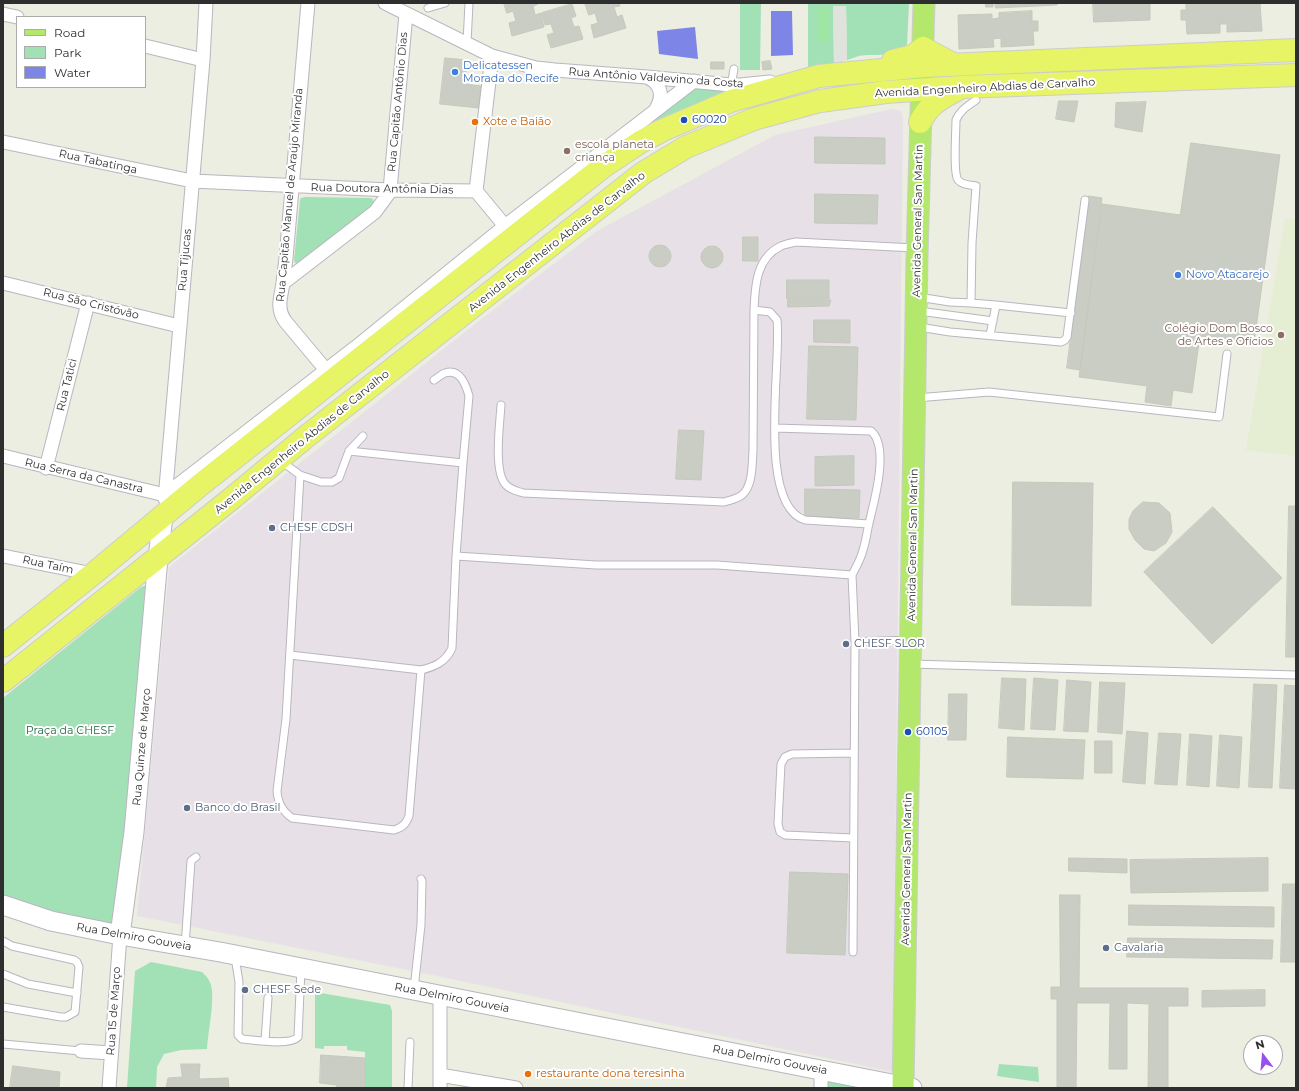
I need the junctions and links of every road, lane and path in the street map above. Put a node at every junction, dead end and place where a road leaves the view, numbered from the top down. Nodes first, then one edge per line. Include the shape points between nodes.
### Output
1 (206, 3) edge
2 (308, 3) edge
3 (385, 3) edge
4 (445, 3) edge
5 (469, 3) edge
6 (924, 3) edge
7 (428, 8) dead end
8 (3, 14) edge
9 (406, 14) junction
10 (16, 17) edge
11 (467, 43) junction
12 (146, 46) edge
13 (1296, 50) edge
14 (1170, 55) junction
15 (492, 56) junction
16 (923, 57) junction
17 (203, 60) junction
18 (828, 75) junction
19 (1296, 75) edge
20 (647, 77) junction
21 (694, 81) junction
22 (1131, 81) junction
23 (740, 83) junction
24 (886, 92) junction
25 (969, 94) junction
26 (929, 96) junction
27 (656, 109) junction
28 (754, 119) junction
29 (920, 122) junction
30 (3, 142) edge
31 (192, 181) junction
32 (292, 186) junction
33 (390, 190) junction
34 (476, 191) junction
35 (1085, 200) dead end
36 (505, 226) junction
37 (917, 248) junction
38 (3, 283) edge
39 (283, 283) junction
40 (88, 303) junction
41 (971, 303) junction
42 (996, 305) junction
43 (754, 310) junction
44 (916, 311) junction
45 (1071, 312) junction
46 (993, 321) junction
47 (179, 326) junction
48 (990, 335) junction
49 (1227, 354) dead end
50 (326, 370) junction
51 (434, 380) dead end
52 (915, 398) junction
53 (501, 404) dead end
54 (775, 428) junction
55 (363, 436) dead end
56 (349, 451) junction
57 (3, 456) edge
58 (279, 459) junction
59 (463, 463) junction
60 (46, 468) junction
61 (300, 475) junction
62 (165, 495) junction
63 (163, 516) junction
64 (869, 524) junction
65 (139, 537) junction
66 (3, 556) edge
67 (456, 556) junction
68 (158, 558) junction
69 (93, 574) junction
70 (852, 575) junction
71 (911, 640) junction
72 (855, 642) junction
73 (3, 645) edge
74 (290, 655) junction
75 (911, 664) junction
76 (421, 670) junction
77 (1296, 675) edge
78 (3, 681) edge
79 (854, 753) junction
80 (853, 838) junction
81 (196, 857) dead end
82 (421, 879) dead end
83 (3, 905) edge
84 (120, 935) junction
85 (3, 941) edge
86 (185, 946) junction
87 (853, 952) dead end
88 (234, 955) junction
89 (301, 968) junction
90 (3, 974) edge
91 (414, 991) junction
92 (77, 993) junction
93 (440, 996) junction
94 (268, 998) dead end
95 (3, 1008) edge
96 (265, 1041) junction
97 (410, 1042) dead end
98 (3, 1044) edge
99 (81, 1051) joint
100 (111, 1053) junction
101 (821, 1079) edge
102 (440, 1082) edge
103 (906, 1087) edge
104 (109, 1088) edge
105 (408, 1088) edge
106 (516, 1088) edge

1 - 17 street, Rua Tijucas
2 - 32 street, Rua Capitão Manuel de Araújo Miranda
3 - 9 street, Rua Antônio Valdevino da Costa
4 - 7 lane
5 - 11 lane
6 - 16 main road
8 - 10 street
9 - 11 street, Rua Antônio Valdevino da Costa
9 - 33 street, Rua Capitão Antônio Dias
11 - 15 street, Rua Antônio Valdevino da Costa
12 - 17 street
13 - 14 highway
14 - 16 highway via 953,64
14 - 22 highway
15 - 20 street, Rua Antônio Valdevino da Costa via 536,68
15 - 34 street
16 - 18 highway
16 - 26 main road
17 - 31 street, Rua Tijucas
18 - 23 highway
18 - 28 highway via 790,91
19 - 22 highway, Avenida Engenheiro Abdias de Carvalho
20 - 21 street, Rua Antônio Valdevino da Costa
20 - 27 street via 654,81 660,92 660,101
21 - 23 street, Rua Antônio Valdevino da Costa
21 - 27 street
22 - 25 highway, Avenida Engenheiro Abdias de Carvalho
23 - 28 highway via 759,103
23 - 63 highway via 731,101 663,130 604,166
24 - 26 highway, Avenida Engenheiro Abdias de Carvalho
24 - 28 highway, Avenida Engenheiro Abdias de Carvalho via 820,101
24 - 29 highway via 910,106
25 - 26 highway, Avenida Engenheiro Abdias de Carvalho
25 - 41 lane via 964,109 956,120 955,157 958,180 976,186
26 - 29 highway via 927,110
27 - 36 street
28 - 58 highway, Avenida Engenheiro Abdias de Carvalho via 686,147 643,173
29 - 37 main road, Avenida General San Martin
30 - 31 street, Rua Tabatinga
31 - 32 street, Rua Doutora Antônia Dias
31 - 47 street, Rua Tijucas
32 - 33 street, Rua Doutora Antônia Dias
32 - 39 street, Rua Capitão Manuel de Araújo Miranda
33 - 34 street, Rua Doutora Antônia Dias
33 - 39 street via 375,212
34 - 36 street
35 - 45 lane
36 - 50 street
37 - 43 lane via 796,242 781,246 767,257 760,269
37 - 44 main road, Avenida General San Martin
38 - 40 street, Rua São Cristóvão
39 - 50 street, Rua Capitão Manuel de Araújo Miranda via 280,300 282,317
40 - 47 street, Rua São Cristóvão
40 - 60 street, Rua Tatici
41 - 42 lane
41 - 44 lane via 950,302
42 - 45 lane
42 - 46 lane
43 - 53 lane via 751,471 744,493 735,499 724,502 523,493 512,490 505,485 499,472
43 - 54 lane via 770,312 777,320
44 - 46 lane
44 - 48 lane
44 - 52 main road, Avenida General San Martin
45 - 48 lane via 1067,337 1061,342
46 - 48 lane
47 - 62 street, Rua Tijucas
49 - 52 lane via 1219,417 989,392
50 - 62 street
51 - 59 lane via 444,373 453,372 460,376 466,386 469,396
52 - 71 main road, Avenida General San Martin
54 - 64 lane via 779,486 794,515 805,520
54 - 64 lane via 872,431 875,434 880,446 880,468
55 - 56 lane
56 - 59 lane
56 - 61 lane via 335,482 321,482
57 - 60 street, Rua Serra da Canastra
58 - 61 lane
58 - 68 highway, Avenida Engenheiro Abdias de Carvalho
59 - 67 lane
60 - 62 street, Rua Serra da Canastra
61 - 74 lane
62 - 63 street, Rua Tijucas
63 - 65 highway
63 - 68 street, Rua Quinze de Março
64 - 70 lane via 863,550
65 - 68 street
65 - 69 highway
66 - 69 street, Rua Taím
67 - 70 lane via 596,565 717,565
67 - 76 lane via 452,648 442,662
68 - 78 highway, Avenida Engenheiro Abdias de Carvalho
68 - 84 street, Rua Quinze de Março via 134,832
69 - 73 highway
70 - 72 lane
71 - 72 lane
71 - 75 main road, Avenida General San Martin
72 - 79 lane
74 - 76 lane
74 - 76 lane via 278,799 284,812 292,818 319,822 394,830 406,824 409,816
75 - 77 lane
75 - 103 main road, Avenida General San Martin
79 - 80 lane
79 - 80 lane via 792,754 785,757 781,764 778,824 780,832 785,835
80 - 87 lane
81 - 86 lane via 191,861
82 - 91 lane via 421,925
83 - 84 street, Rua Delmiro Gouveia via 51,921
84 - 86 street, Rua Delmiro Gouveia
84 - 100 street, Rua 15 de Março
85 - 92 lane via 12,946 77,962
86 - 88 street, Rua Delmiro Gouveia
88 - 89 street, Rua Delmiro Gouveia
88 - 96 lane via 239,982 238,1035 242,1039
89 - 91 street, Rua Delmiro Gouveia
89 - 96 lane via 298,1037 292,1041
90 - 92 lane via 28,984
91 - 93 street, Rua Delmiro Gouveia
92 - 95 lane via 74,1012 66,1017
93 - 101 street, Rua Delmiro Gouveia
93 - 102 street
94 - 96 lane
97 - 105 lane
98 - 99 lane
99 - 100 street
100 - 104 street, Rua 15 de Março
101 - 103 street, Rua Delmiro Gouveia
102 - 106 street

